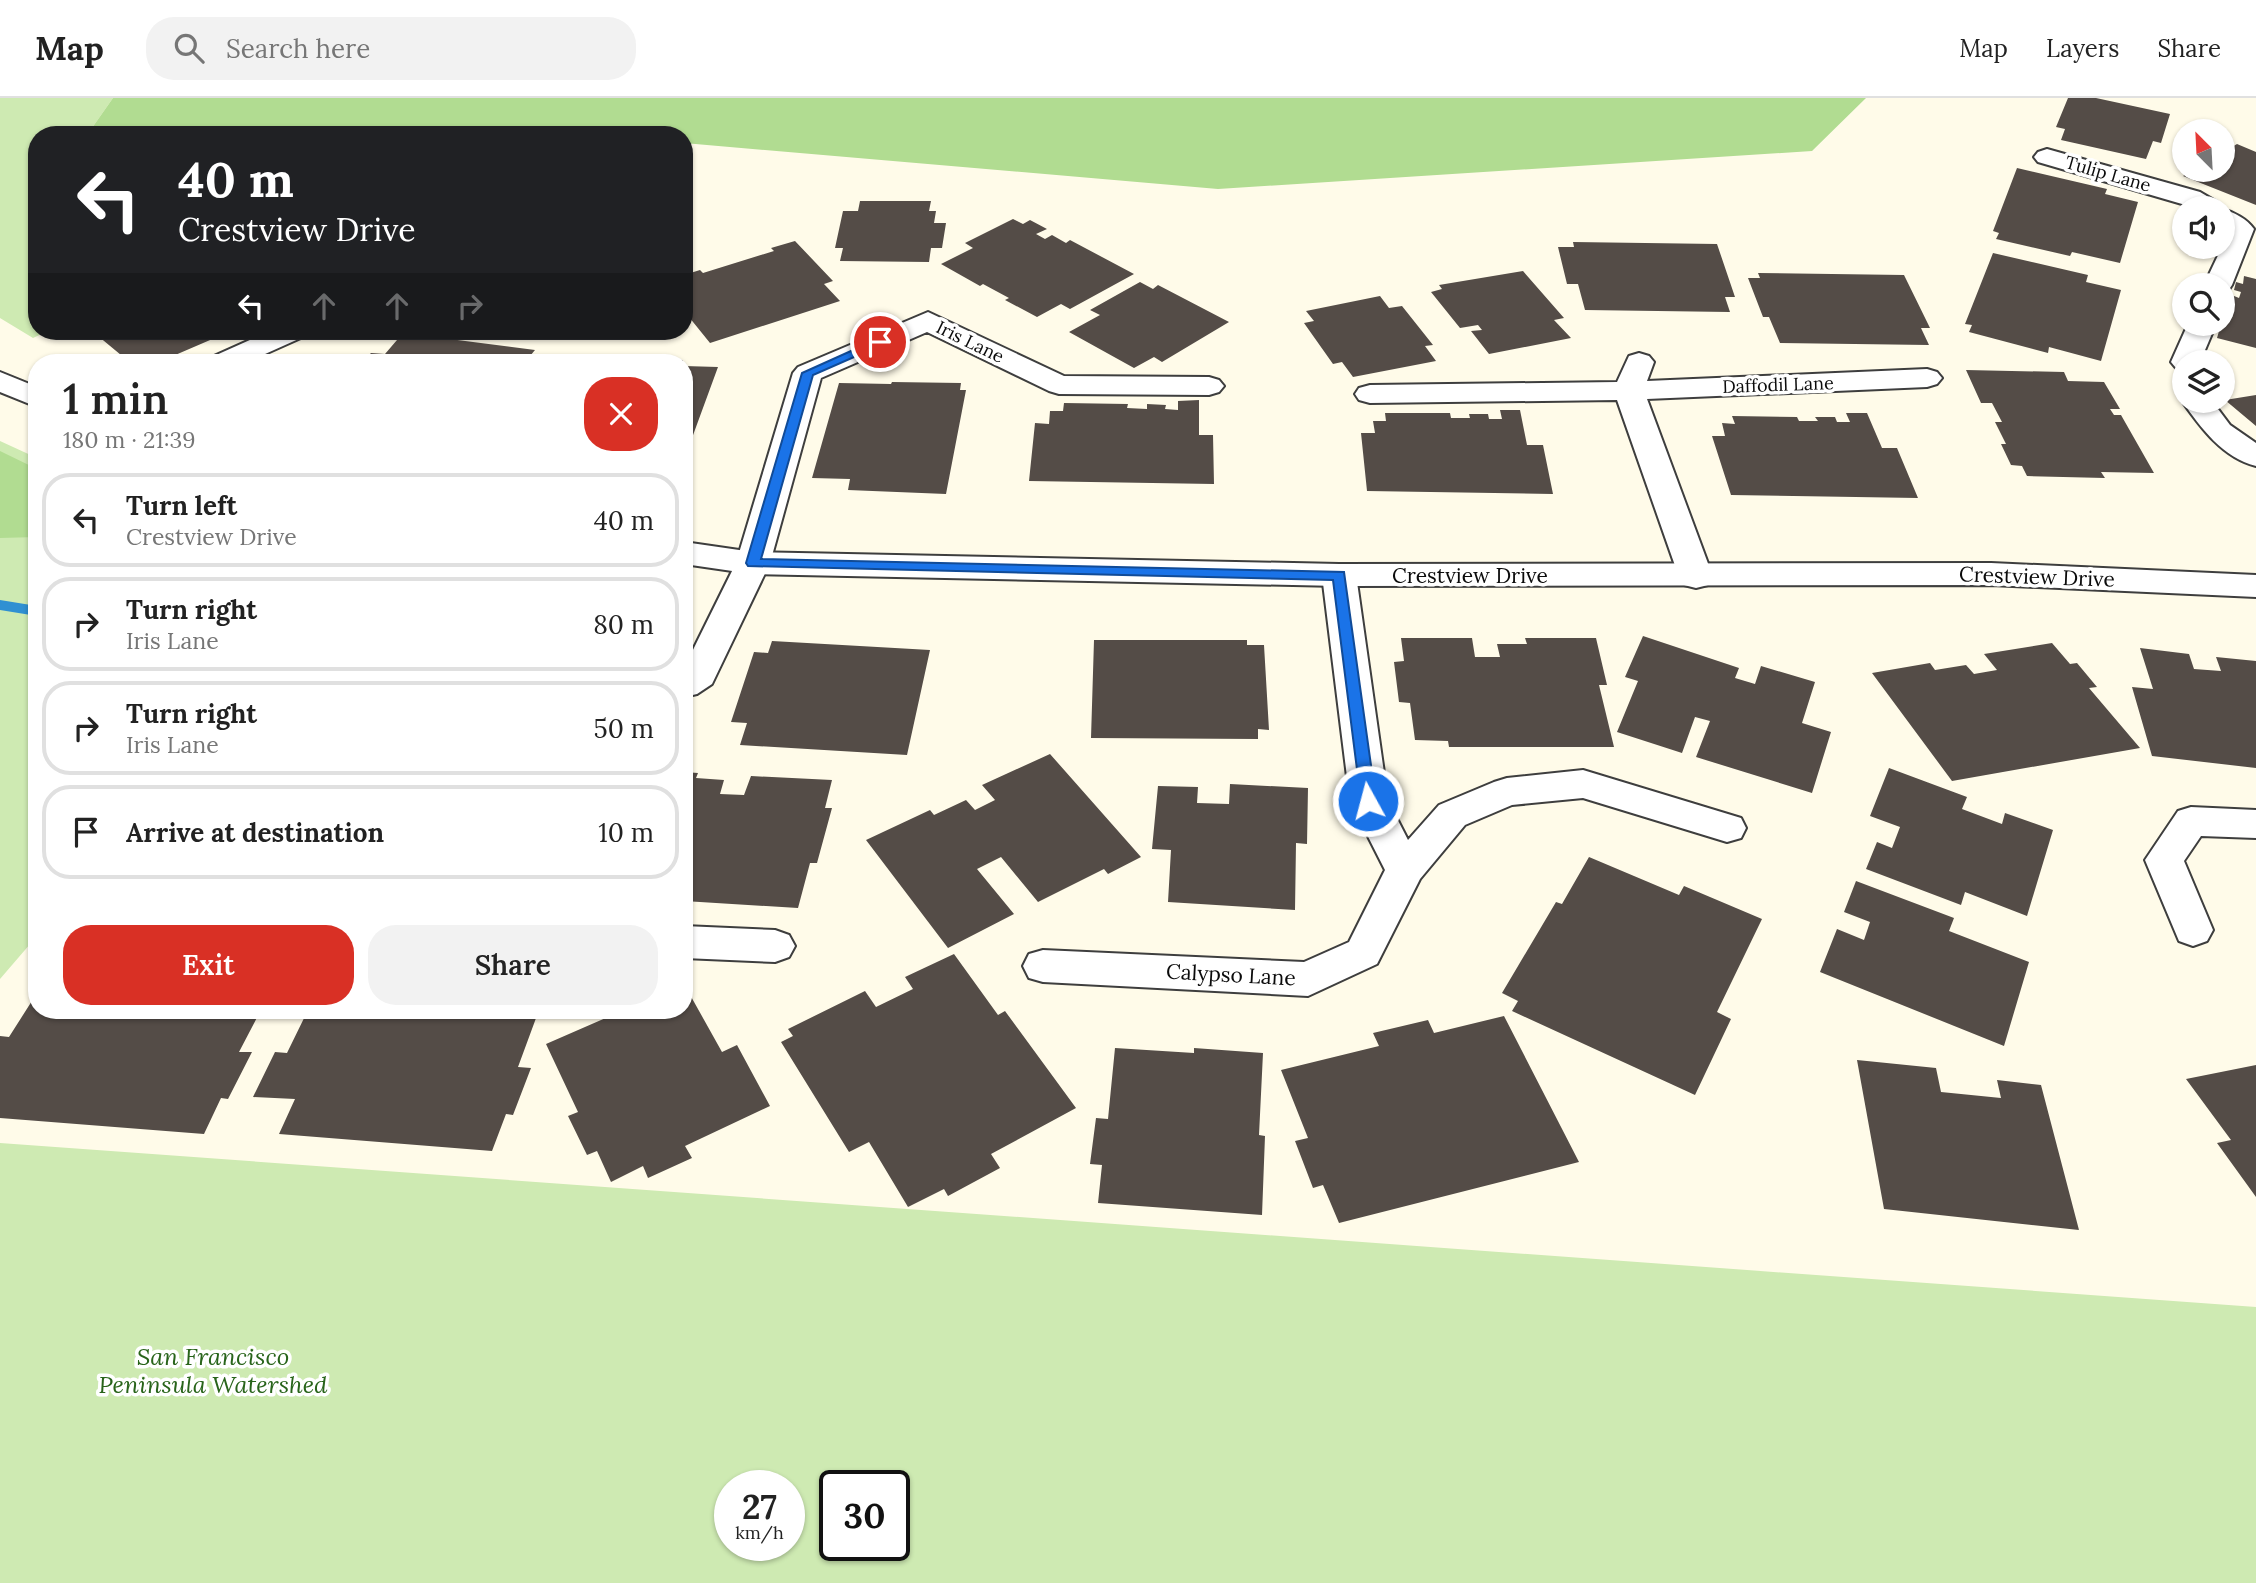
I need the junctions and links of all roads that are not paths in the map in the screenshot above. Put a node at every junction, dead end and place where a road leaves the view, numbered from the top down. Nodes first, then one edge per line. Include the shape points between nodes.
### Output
1 (2046, 157) dead end
2 (2184, 196) edge
3 (2240, 228) edge
4 (2223, 273) edge
5 (273, 340) edge
6 (242, 354) edge
7 (1634, 377) junction
8 (1927, 378) dead end
9 (0, 382) edge
10 (1209, 386) dead end
11 (28, 394) edge
12 (1370, 394) dead end
13 (2206, 413) edge
14 (2256, 457) edge
15 (693, 554) edge
16 (753, 563) junction
17 (1339, 575) junction
18 (1696, 577) junction
19 (2256, 586) edge
20 (693, 679) edge
21 (2256, 824) edge
22 (1727, 828) dead end
23 (1405, 870) junction
24 (2193, 930) dead end
25 (693, 942) edge
26 (775, 946) dead end
27 (1043, 965) dead end

1 - 2 street, Tulip Lane
3 - 4 street
5 - 6 street
7 - 8 street, Daffodil Lane
7 - 12 street, Daffodil Lane
7 - 18 street
9 - 11 street
10 - 16 street, Iris Lane via 1059,385 928,321 808,373
13 - 14 street via 2219,431
15 - 16 street, Crestview Drive
16 - 17 street, Crestview Drive
16 - 20 street via 700,675
17 - 18 street, Crestview Drive
17 - 23 street via 1368,801
18 - 19 street, Crestview Drive via 1991,574
21 - 24 street via 2191,821 2164,860
22 - 23 street, Calypso Lane via 1583,784 1507,792 1452,815
23 - 27 street, Calypso Lane via 1363,953 1308,979
25 - 26 street

